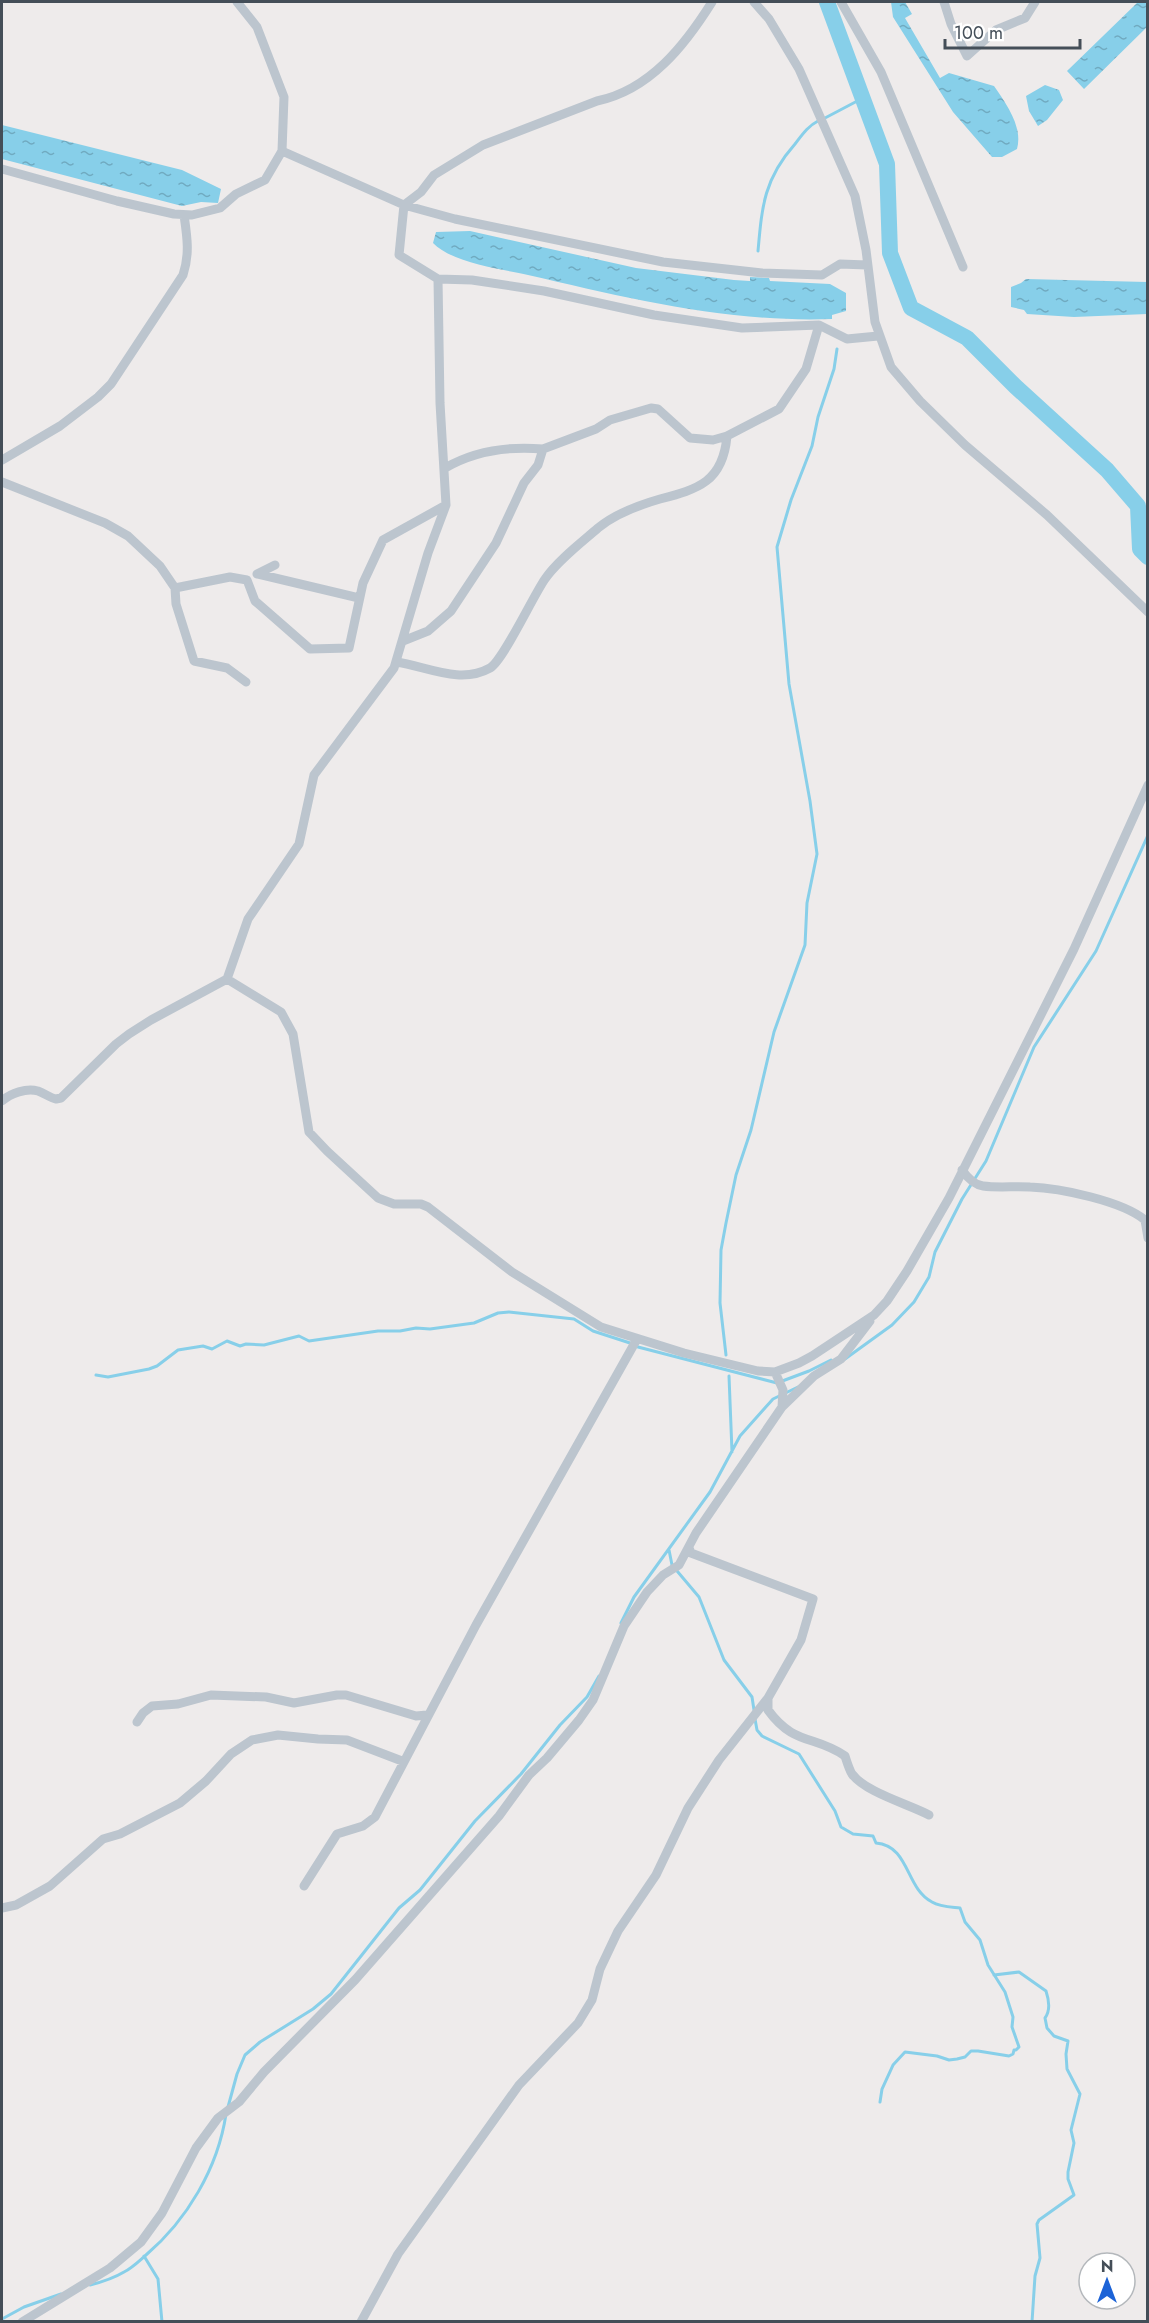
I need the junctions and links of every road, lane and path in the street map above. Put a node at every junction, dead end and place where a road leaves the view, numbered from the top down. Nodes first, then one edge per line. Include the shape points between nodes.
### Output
1 (237, 2) edge
2 (712, 2) edge
3 (754, 2) edge
4 (841, 2) edge
5 (944, 2) edge
6 (1035, 2) edge
7 (282, 151) junction
8 (2, 169) edge
9 (404, 205) junction
10 (184, 215) junction
11 (867, 265) junction
12 (963, 267) dead end
13 (438, 279) junction
14 (819, 325) junction
15 (878, 336) junction
16 (727, 436) junction
17 (543, 448) junction
18 (2, 460) edge
19 (445, 468) junction
20 (2, 482) edge
21 (446, 505) junction
22 (275, 565) dead end
23 (258, 574) junction
24 (247, 580) junction
25 (175, 588) junction
26 (360, 598) junction
27 (1148, 612) edge
28 (403, 641) junction
29 (396, 662) junction
30 (246, 682) dead end
31 (1148, 785) edge
32 (227, 978) junction
33 (2, 1101) edge
34 (962, 1170) junction
35 (1146, 1220) edge
36 (1148, 1238) edge
37 (874, 1315) junction
38 (637, 1340) junction
39 (775, 1372) junction
40 (782, 1407) junction
41 (689, 1548) junction
42 (768, 1698) junction
43 (427, 1715) junction
44 (137, 1722) dead end
45 (402, 1761) junction
46 (929, 1815) dead end
47 (304, 1887) dead end
48 (2, 1908) edge
49 (22, 2322) edge
50 (361, 2322) edge

1 - 7 street via 257,27 284,97
2 - 9 street via 669,61 640,83 609,99 483,145 434,175
3 - 11 street via 799,69 840,160 859,210
4 - 12 street via 881,72
5 - 6 street via 967,56 996,30 1025,18
7 - 9 street
7 - 10 street via 264,180 236,194 220,208
8 - 10 street
9 - 11 street via 663,262 822,275 840,264
9 - 13 street via 399,255
10 - 18 street via 188,246 183,274 111,384 60,426
11 - 15 street
13 - 14 street via 544,291 654,315 742,328
13 - 19 street
14 - 15 street via 847,339
14 - 16 street via 806,369 779,409
15 - 27 street via 891,367 920,401
16 - 17 street via 713,440 690,438 658,409 651,408
16 - 29 street via 718,467 706,482 684,494 659,499 613,518 546,576 493,667 453,674
17 - 19 street via 483,451
17 - 28 street via 538,465 524,483 496,543 452,611 428,631
19 - 21 street
20 - 25 street via 121,531 160,566
21 - 26 street via 383,540
21 - 28 street
22 - 23 street
23 - 24 street
23 - 26 street
24 - 25 street via 230,577
24 - 26 street via 255,601 310,649 349,648
25 - 30 street via 176,604 194,661 227,668
28 - 29 street
29 - 32 street via 314,775 299,844 248,919
31 - 34 street via 1074,949
32 - 33 street via 129,1034 61,1098 56,1100 30,1091 10,1094
32 - 38 street via 281,1012 288,1022 309,1132 378,1198 394,1204 428,1207 486,1254 554,1300 601,1327
34 - 35 street via 981,1186 1062,1190 1129,1210
34 - 37 street via 903,1279
35 - 36 street
37 - 39 street via 806,1360
37 - 40 street via 840,1359 814,1376
38 - 39 street via 720,1363
38 - 43 street
39 - 40 street via 783,1390
40 - 41 street
41 - 42 street via 691,1553 813,1599 801,1640
41 - 49 street via 679,1565 656,1581 624,1626 593,1700 579,1720 355,1980 239,2102 218,2118 141,2242 110,2268
42 - 46 street via 768,1710 784,1729 838,1751 864,1786
42 - 50 street via 718,1760 688,1808 656,1875 618,1931 600,1969 592,2000 578,2023 519,2085 398,2254
43 - 44 street via 416,1716 346,1695 294,1702 225,1694 152,1706
43 - 45 street
45 - 47 street via 375,1817 363,1826 337,1834
45 - 48 street via 348,1740 278,1735 252,1740 231,1754 180,1803 103,1839 50,1886 16,1905

